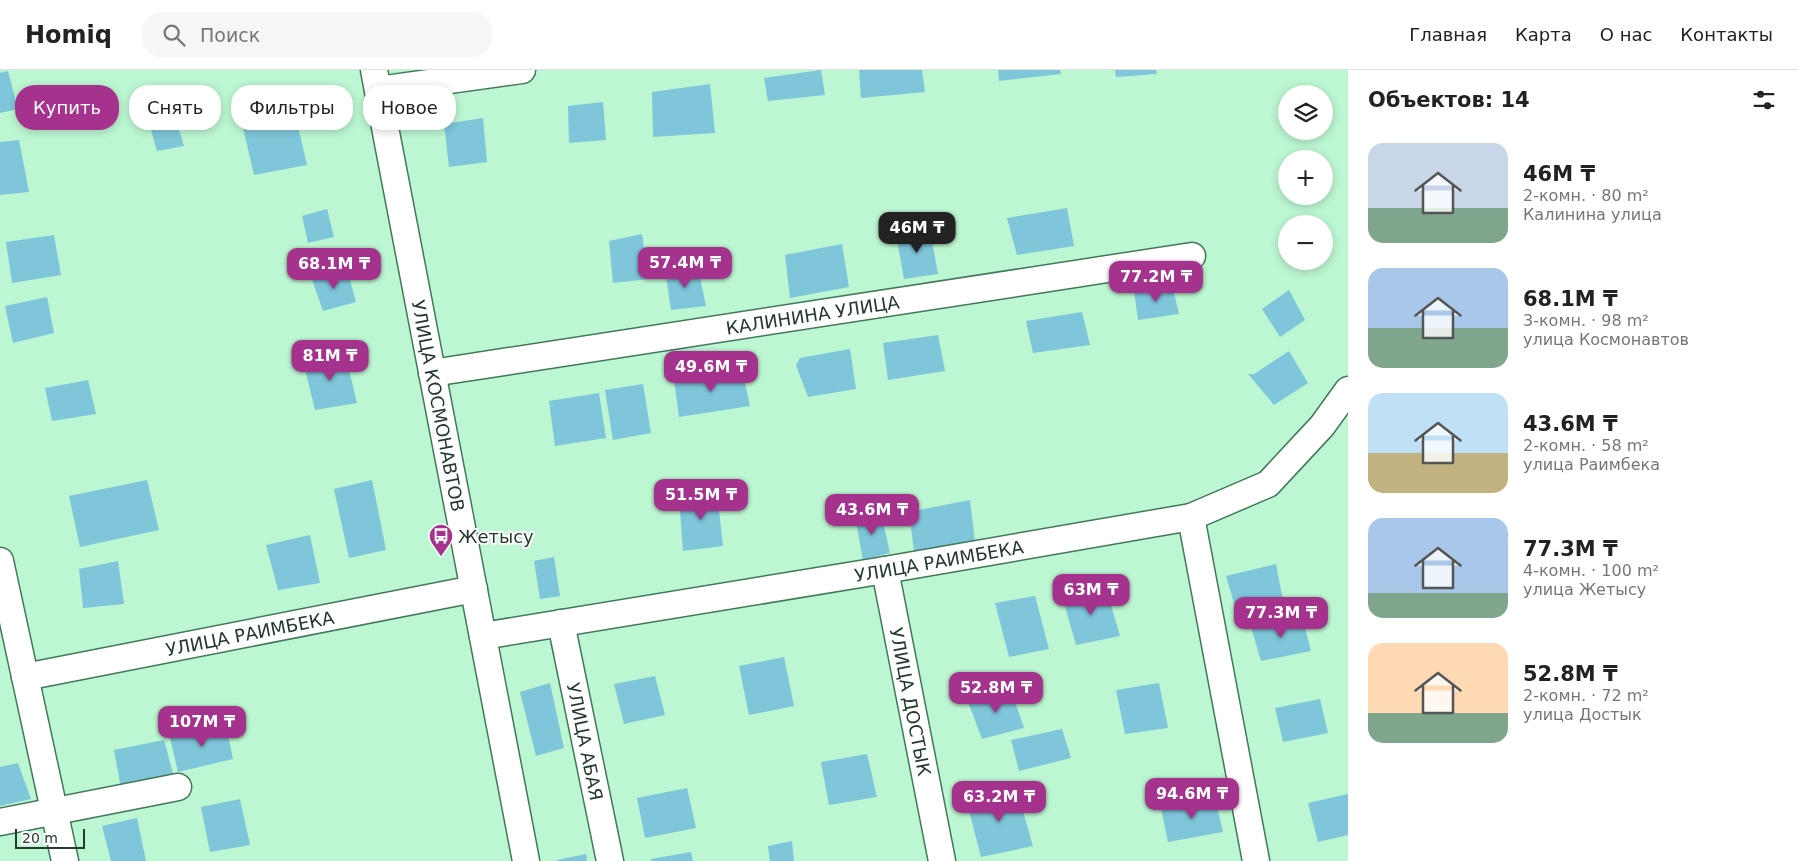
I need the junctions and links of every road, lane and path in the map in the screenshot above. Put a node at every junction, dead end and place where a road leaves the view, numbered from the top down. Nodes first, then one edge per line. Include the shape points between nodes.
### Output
1 (522, 70) edge
2 (376, 80) edge
3 (1192, 256) dead end
4 (432, 373) junction
5 (1344, 404) edge
6 (1190, 517) junction
7 (0, 561) edge
8 (885, 570) junction
9 (474, 589) junction
10 (561, 623) junction
11 (483, 636) junction
12 (25, 677) junction
13 (178, 787) dead end
14 (54, 811) junction
15 (0, 822) edge
16 (66, 861) edge
17 (526, 861) edge
18 (610, 861) edge
19 (942, 861) edge
20 (1256, 861) edge

1 - 2 street
2 - 4 street, УЛИЦА КОСМОНАВТОВ
3 - 4 street, КАЛИНИНА УЛИЦА
4 - 9 street, УЛИЦА КОСМОНАВТОВ
5 - 6 street, УЛИЦА РАИМБЕКА via 1268,484
6 - 8 street, УЛИЦА РАИМБЕКА
6 - 20 street
7 - 12 street
8 - 10 street, УЛИЦА РАИМБЕКА
8 - 19 street, УЛИЦА ДОСТЫК
9 - 11 street, УЛИЦА КОСМОНАВТОВ
9 - 12 street, УЛИЦА РАИМБЕКА
10 - 11 street, УЛИЦА РАИМБЕКА
10 - 18 street, УЛИЦА АБАЯ
11 - 17 street, УЛИЦА КОСМОНАВТОВ
12 - 14 street
13 - 14 street
14 - 15 street
14 - 16 street

